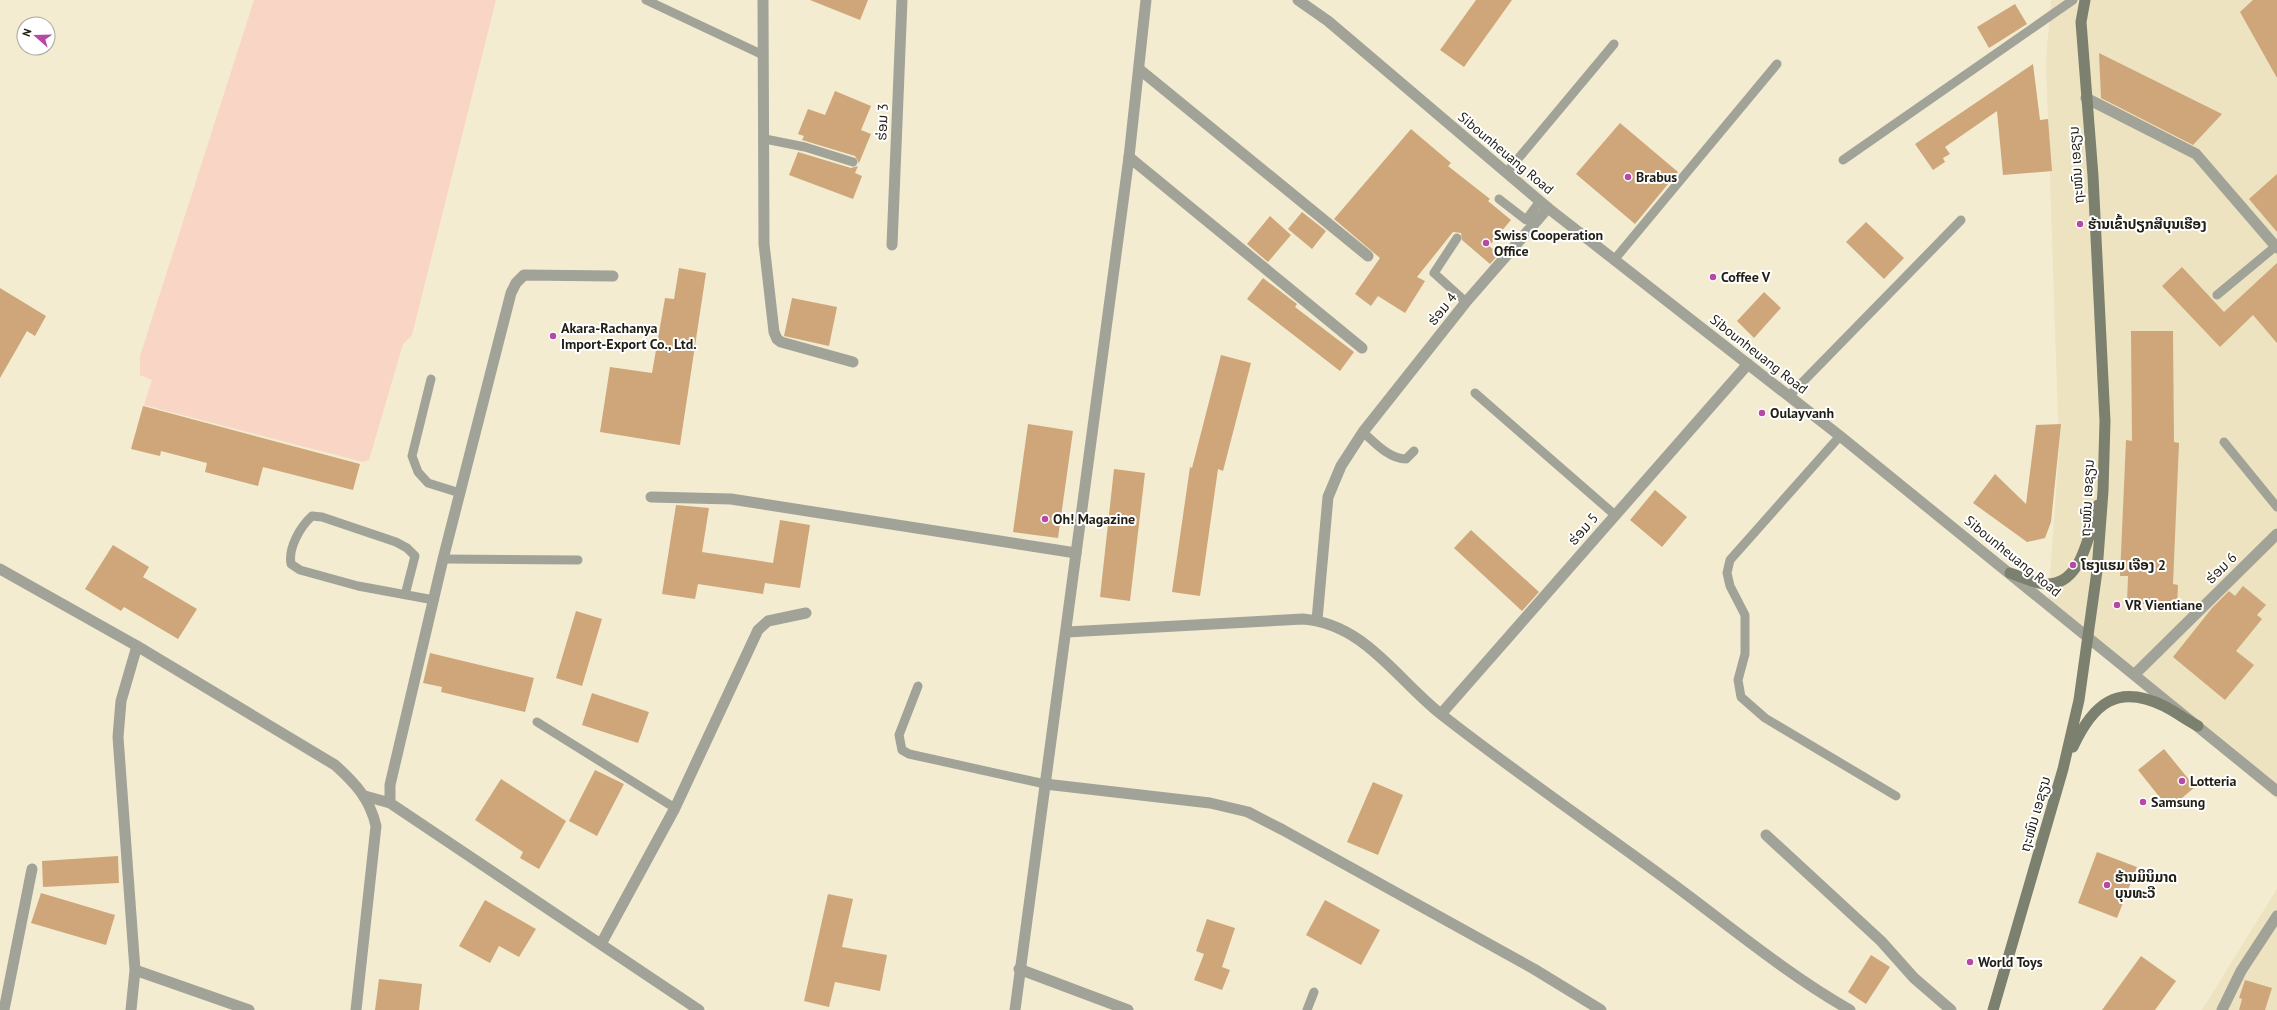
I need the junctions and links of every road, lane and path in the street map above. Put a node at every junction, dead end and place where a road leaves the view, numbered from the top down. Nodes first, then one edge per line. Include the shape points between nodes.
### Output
1 (646, 0) edge
2 (763, 0) edge
3 (902, 0) edge
4 (1146, 0) edge
5 (1298, 0) edge
6 (2072, 0) edge
7 (2085, 0) edge
8 (1614, 44) dead end
9 (762, 55) junction
10 (1777, 64) dead end
11 (1139, 69) junction
12 (2086, 98) junction
13 (765, 139) junction
14 (1129, 157) junction
15 (1843, 160) dead end
16 (853, 162) dead end
17 (1507, 172) junction
18 (1499, 199) dead end
19 (1544, 204) junction
20 (1961, 220) dead end
21 (1457, 238) dead end
22 (892, 245) dead end
23 (2276, 247) edge
24 (1368, 256) dead end
25 (1614, 260) junction
26 (613, 276) dead end
27 (2217, 295) dead end
28 (1466, 302) junction
29 (1362, 348) dead end
30 (853, 362) dead end
31 (1748, 364) junction
32 (431, 379) dead end
33 (1475, 393) dead end
34 (1789, 396) junction
35 (1363, 432) junction
36 (1840, 436) junction
37 (2224, 442) dead end
38 (1414, 451) dead end
39 (2104, 491) junction
40 (460, 493) junction
41 (651, 497) dead end
42 (2277, 507) edge
43 (1615, 515) junction
44 (2274, 542) edge
45 (1076, 553) junction
46 (443, 559) junction
47 (578, 560) dead end
48 (0, 569) edge
49 (2010, 573) junction
50 (405, 595) junction
51 (434, 600) junction
52 (806, 613) dead end
53 (1317, 620) junction
54 (1066, 632) junction
55 (2088, 636) junction
56 (137, 646) junction
57 (2135, 674) junction
58 (918, 686) dead end
59 (1441, 714) junction
60 (537, 722) dead end
61 (2198, 726) junction
62 (2063, 769) junction
63 (1045, 784) junction
64 (2277, 791) edge
65 (365, 796) junction
66 (1896, 796) dead end
67 (390, 803) junction
68 (676, 808) junction
69 (1766, 835) dead end
70 (32, 869) dead end
71 (2277, 916) edge
72 (600, 944) junction
73 (135, 970) junction
74 (1019, 970) junction
75 (1314, 992) dead end
76 (4, 1010) edge
77 (131, 1010) edge
78 (249, 1010) edge
79 (356, 1010) edge
80 (699, 1010) edge
81 (1015, 1010) edge
82 (1128, 1010) edge
83 (1307, 1010) edge
84 (1601, 1010) edge
85 (1850, 1010) edge
86 (1951, 1010) edge
87 (1992, 1010) edge
88 (2222, 1010) edge

1 - 9 lane
2 - 9 street
3 - 22 street, ຮ່ອມ 3
4 - 11 street
5 - 17 street, Sibounheuang Road via 1328,21
6 - 15 lane
7 - 12 main road, ຖະໜົນ ເອຊຽນ via 2081,22
8 - 17 lane
9 - 13 street
10 - 25 lane
11 - 14 street
11 - 24 street
12 - 23 street via 2196,154
12 - 39 main road, ຖະໜົນ ເອຊຽນ via 2093,176 2102,355 2105,421
13 - 16 lane via 805,147
13 - 30 street via 764,244 774,332 781,342
14 - 29 street
14 - 45 street
17 - 19 street, Sibounheuang Road
18 - 19 lane via 1526,220
19 - 25 street, Sibounheuang Road
19 - 28 street, ຮ່ອມ 4
20 - 34 lane
21 - 28 lane via 1434,273
23 - 27 lane
25 - 31 street, Sibounheuang Road
26 - 40 street via 524,275 516,283 511,293
28 - 35 street, ຮ່ອມ 4
31 - 34 street, Sibounheuang Road
31 - 43 street, ຮ່ອມ 5
32 - 40 lane via 412,456 418,472 428,483
33 - 43 lane
34 - 36 street, Sibounheuang Road
35 - 38 lane via 1399,459 1406,459
35 - 53 street, ຮ່ອມ 4 via 1341,466 1328,497
36 - 49 street, Sibounheuang Road
36 - 66 lane via 1730,560 1727,573 1730,586 1745,615 1745,654 1738,680 1741,697 1765,718
37 - 42 lane
39 - 49 main road via 2084,551 2076,568 2066,580 2054,584 2039,583
39 - 55 main road, ຖະໜົນ ເອຊຽນ
40 - 46 street
41 - 45 street via 731,499
43 - 59 street, ຮ່ອມ 5
44 - 57 street, ຮ່ອມ 6
45 - 54 street
46 - 47 lane
46 - 51 street
48 - 56 street
49 - 55 street, Sibounheuang Road
50 - 50 lane via 358,586 300,570 291,564 289,554 303,524 312,516 322,517 407,548 415,556
50 - 51 lane
51 - 67 street via 390,785
52 - 68 street via 768,621 758,630
53 - 54 street
53 - 59 street via 1338,626 1356,636
54 - 63 street
55 - 57 street, Sibounheuang Road
55 - 62 main road, ຖະໜົນ ເອຊຽນ via 2079,700
56 - 65 street via 335,765
56 - 73 street via 121,701 118,737
57 - 61 street, Sibounheuang Road
58 - 63 lane via 899,736 902,750 909,754
59 - 85 street via 1762,950
60 - 68 lane
61 - 62 main road via 2165,706 2126,695 2108,701 2093,713 2080,732
61 - 64 street, Sibounheuang Road
62 - 87 main road, ຖະໜົນ ເອຊຽນ
63 - 74 street
63 - 84 street via 1210,803 1248,812 1528,965
65 - 67 street
65 - 79 street via 376,826
67 - 72 street
68 - 72 street
69 - 86 street via 1881,941 1914,978
70 - 76 street
71 - 88 street via 2241,971
72 - 80 street
73 - 77 street
73 - 78 street
74 - 81 street
74 - 82 street
75 - 83 lane

